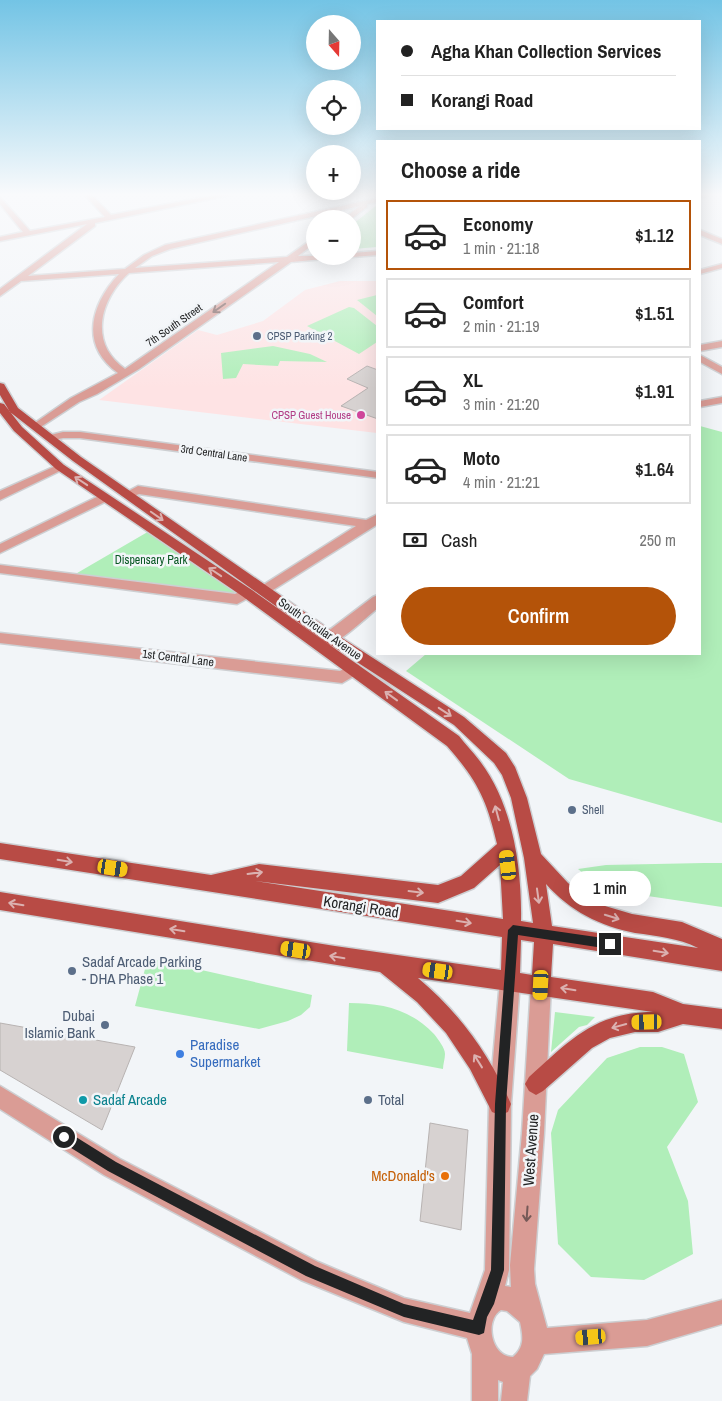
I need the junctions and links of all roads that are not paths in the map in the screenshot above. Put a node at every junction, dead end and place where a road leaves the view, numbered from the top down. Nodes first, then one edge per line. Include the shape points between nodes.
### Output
1 (45, 258) edge
2 (143, 258) edge
3 (306, 258) edge
4 (288, 260) junction
5 (722, 266) edge
6 (125, 272) junction
7 (701, 272) edge
8 (20, 279) junction
9 (0, 293) edge
10 (722, 344) edge
11 (701, 348) edge
12 (701, 359) edge
13 (722, 371) edge
14 (125, 373) junction
15 (0, 386) edge
16 (722, 400) edge
17 (701, 404) edge
18 (0, 406) edge
19 (43, 433) junction
20 (60, 467) junction
21 (376, 475) edge
22 (127, 495) junction
23 (0, 496) edge
24 (105, 497) junction
25 (373, 521) edge
26 (0, 549) edge
27 (0, 569) edge
28 (265, 590) junction
29 (246, 593) junction
30 (376, 602) edge
31 (0, 638) edge
32 (326, 642) junction
33 (354, 669) junction
34 (506, 848) junction
35 (0, 851) edge
36 (533, 858) junction
37 (208, 883) junction
38 (0, 901) edge
39 (513, 930) junction
40 (544, 934) junction
41 (722, 949) edge
42 (722, 961) edge
43 (385, 964) junction
44 (510, 981) junction
45 (541, 985) junction
46 (683, 1014) junction
47 (722, 1019) edge
48 (536, 1084) junction
49 (0, 1097) edge
50 (500, 1104) junction
51 (487, 1304) junction
52 (722, 1312) edge
53 (529, 1313) junction
54 (479, 1328) junction
55 (536, 1342) junction
56 (485, 1353) junction
57 (518, 1369) junction
58 (486, 1401) edge
59 (514, 1401) edge

1 - 8 street
2 - 6 street
3 - 4 street
4 - 6 street
4 -> 14 street, 7th South Street
5 - 7 street
6 - 8 street
6 - 14 street via 105,294 97,317 98,340 113,366
8 - 9 street
10 - 11 street
12 - 13 street
14 - 19 street, 7th South Street via 93,392 90,400
15 - 19 main road, South Circular Avenue via 14,410
16 - 17 street
18 - 20 main road, South Circular Avenue via 18,428
19 - 21 street, 3rd Central Lane via 80,435
19 - 22 main road, South Circular Avenue
20 - 23 street
24 -> 20 main road, South Circular Avenue
22 - 25 street via 138,490
22 -> 28 main road, South Circular Avenue
24 - 26 street
29 -> 24 main road, South Circular Avenue
25 - 28 street
27 - 29 street via 237,599
28 - 32 main road, South Circular Avenue
29 - 32 main road, South Circular Avenue
30 - 32 street
31 - 33 street, 1st Central Lane via 342,677
32 - 33 main road, South Circular Avenue
32 -> 36 main road, South Circular Avenue via 459,721 500,758 519,798
34 -> 33 main road, South Circular Avenue via 487,783 465,752
37 -> 34 main road via 259,872 438,894 469,883
34 - 39 main road, South Circular Avenue
35 -> 37 main road, Korangi Road
36 -> 40 main road, South Circular Avenue
36 -> 41 main road via 562,889 590,910 632,923 682,932
37 -> 39 main road, Korangi Road
43 -> 38 main road
39 - 40 main road, Korangi Road
39 - 44 main road, South Circular Avenue
40 -> 42 main road, Korangi Road
40 - 45 main road, South Circular Avenue
43 - 44 main road
50 -> 43 main road via 482,1068 455,1027 441,1010
44 - 45 main road
44 - 50 street
46 -> 45 main road via 653,1002
45 - 48 street, West Avenue
46 - 47 main road
46 -> 48 main road via 658,1022 635,1022 608,1029 585,1041
48 -> 53 street, West Avenue via 522,1277
49 - 54 street via 112,1167 310,1271 404,1310
50 - 51 street via 497,1270
51 - 53 street via 497,1297 508,1297 520,1302
51 - 54 street
52 - 55 street via 647,1333
53 - 55 street
54 - 56 street
55 - 57 street via 532,1355
56 - 57 street via 503,1369
56 - 58 street
57 - 59 street

